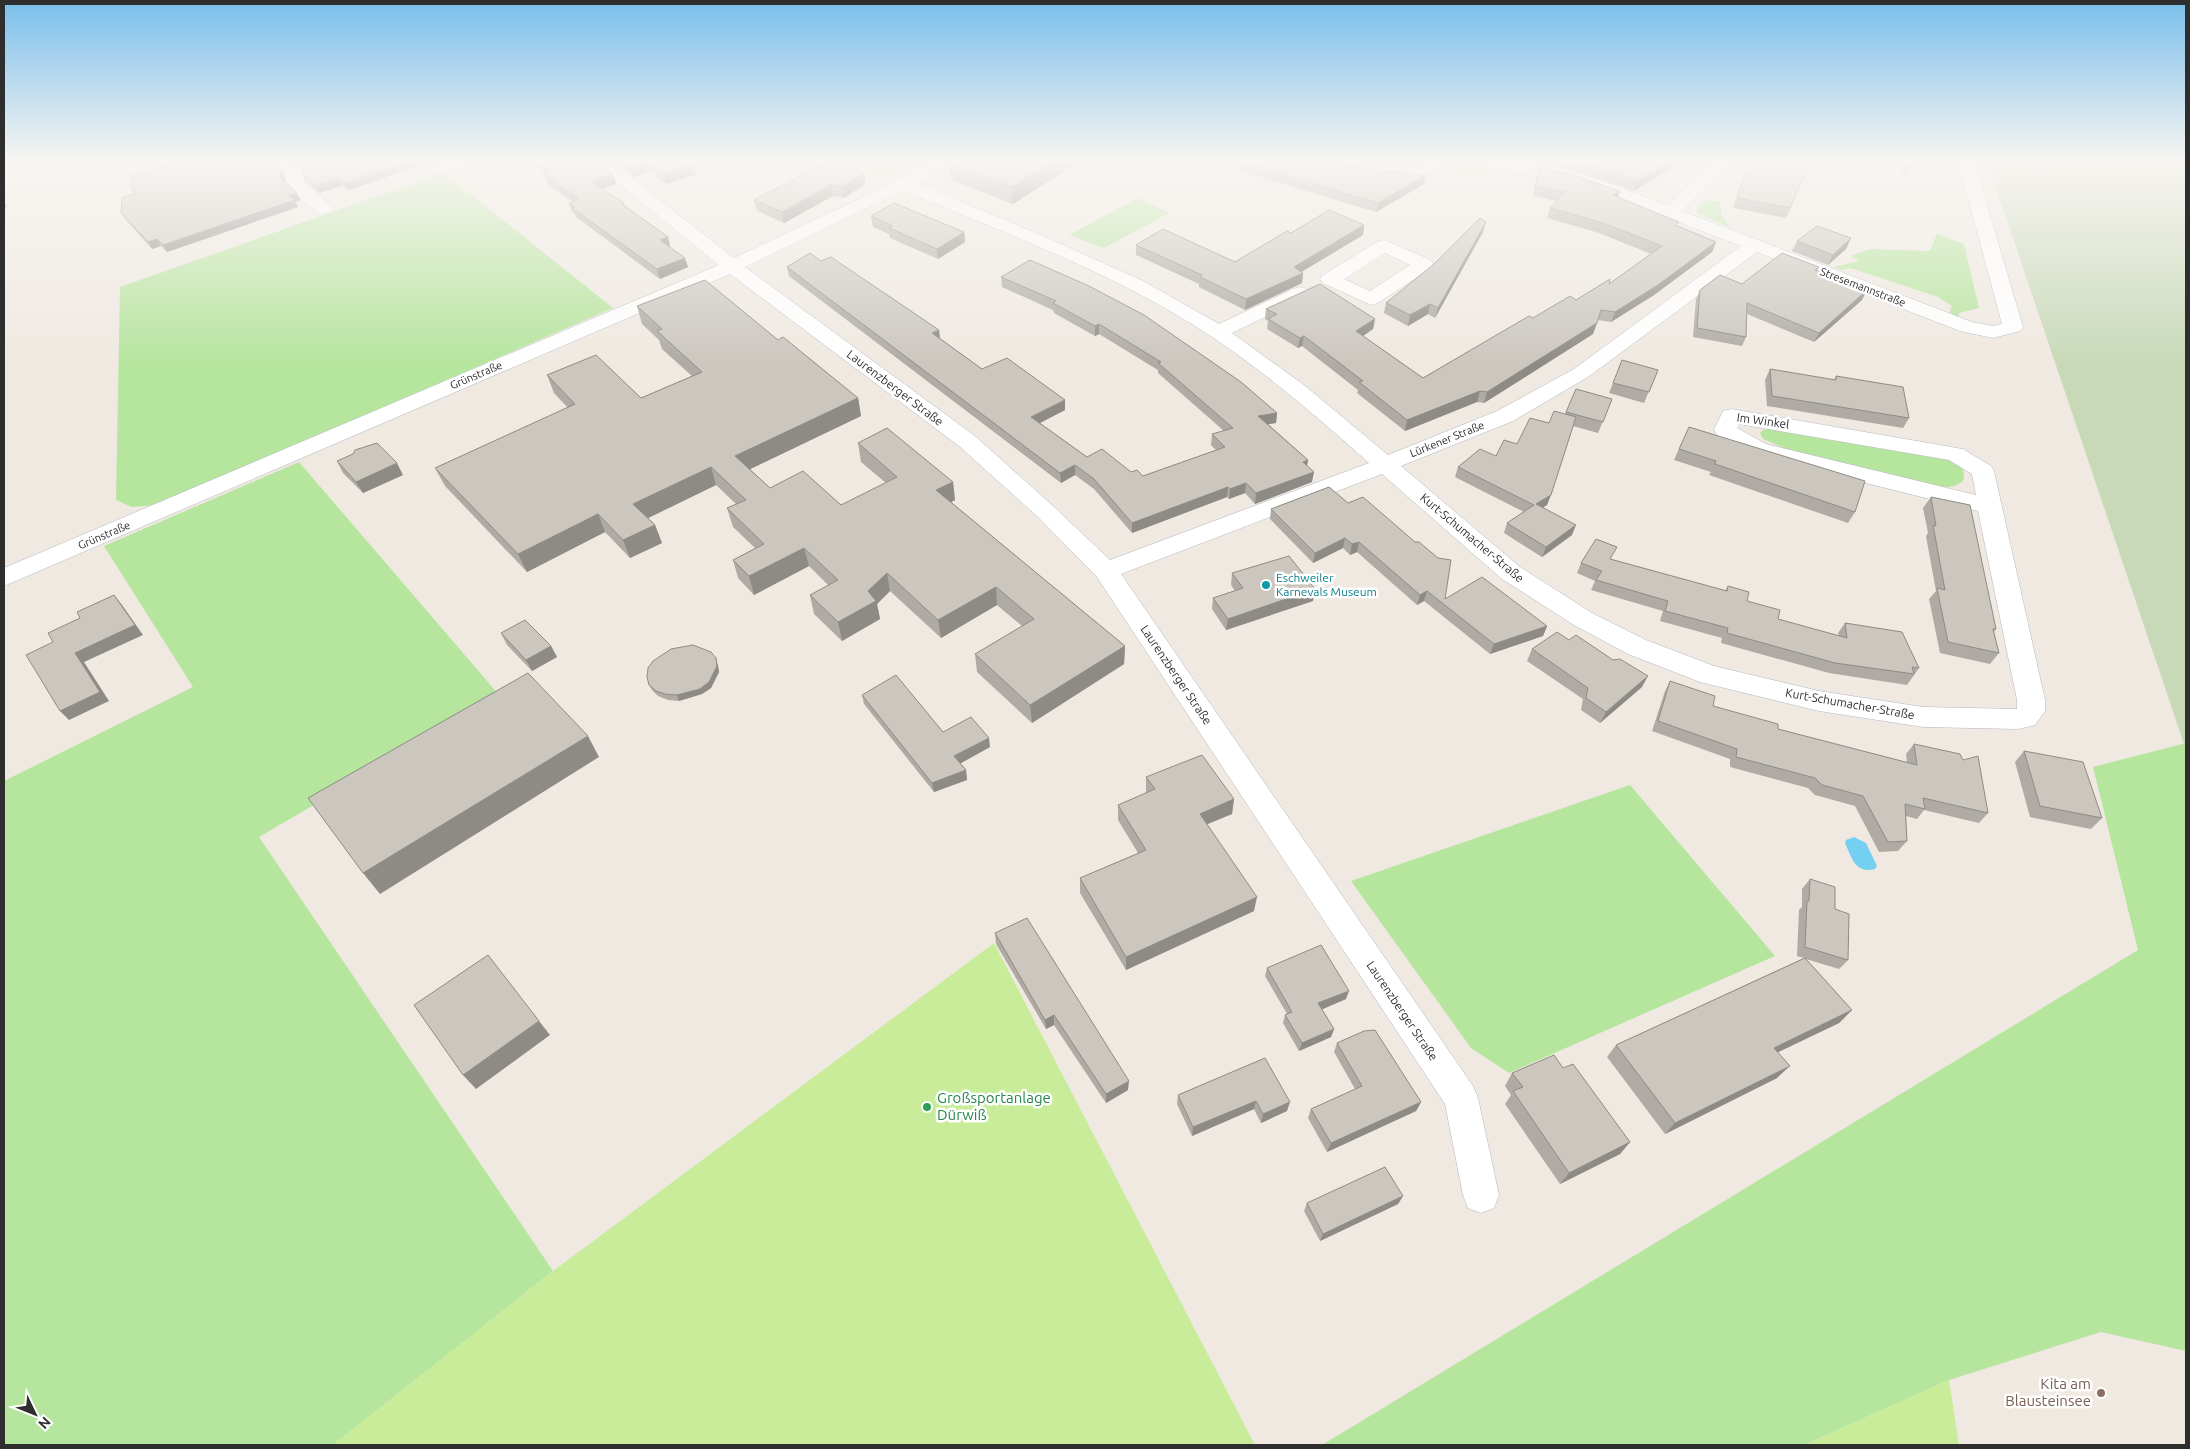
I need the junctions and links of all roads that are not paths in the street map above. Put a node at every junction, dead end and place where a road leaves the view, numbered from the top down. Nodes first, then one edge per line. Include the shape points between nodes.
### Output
1 (685, 229) edge
2 (815, 229) edge
3 (1006, 229) edge
4 (1713, 229) edge
5 (1986, 229) edge
6 (1755, 245) junction
7 (732, 266) junction
8 (1330, 279) dead end
9 (1218, 332) junction
10 (1384, 464) junction
11 (1989, 506) junction
12 (1106, 571) junction
13 (4, 578) edge
14 (2025, 718) joint
15 (1481, 1195) dead end

1 - 7 street, Laurenzberger Straße
2 - 7 street, Grünstraße
3 - 9 street, Kurt-Schumacher-Straße via 1136,285
4 - 6 street, Stresemannstraße
5 - 6 street, Stresemannstraße via 2014,327 1993,332 1967,327
6 - 10 street, Lürkener Straße via 1580,373 1505,416
7 - 12 street, Laurenzberger Straße via 967,441
7 - 13 street, Grünstraße
8 - 9 street
9 - 10 street, Kurt-Schumacher-Straße via 1297,389
10 - 12 street, Lürkener Straße
10 - 14 street, Kurt-Schumacher-Straße via 1511,573 1582,619 1637,647 1710,675 1819,701 1923,717
11 - 11 street, Im Winkel via 1983,471 1955,454 1731,416 1725,430 1758,449
11 - 14 street, Im Winkel via 2031,700 2031,711
12 - 15 street, Laurenzberger Straße via 1461,1098

